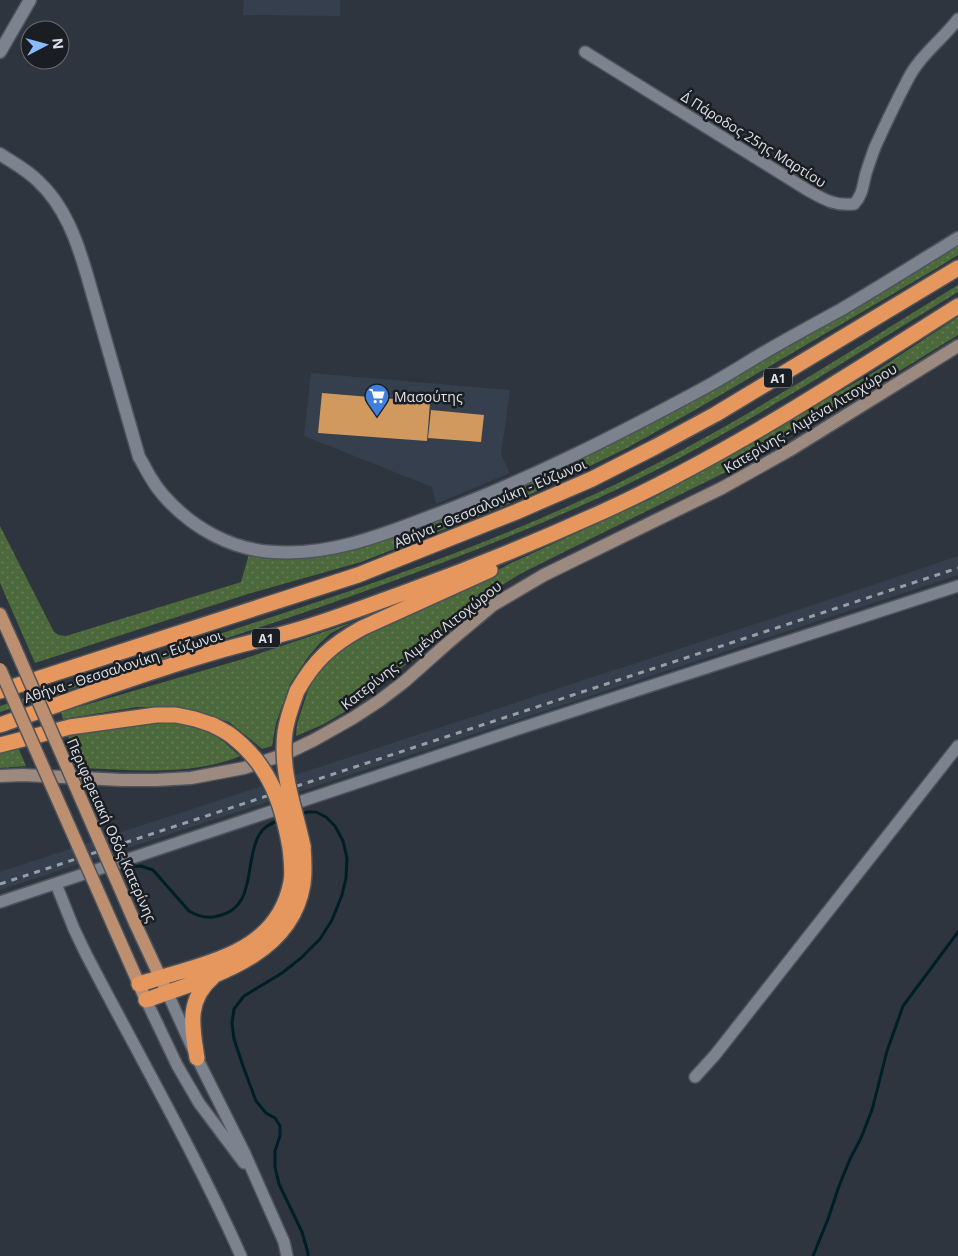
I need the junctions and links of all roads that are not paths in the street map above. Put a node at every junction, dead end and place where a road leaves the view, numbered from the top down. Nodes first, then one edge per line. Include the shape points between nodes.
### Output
1 (30, 0) edge
2 (958, 19) edge
3 (0, 52) edge
4 (585, 52) dead end
5 (0, 154) edge
6 (958, 238) edge
7 (958, 268) edge
8 (958, 306) edge
9 (958, 346) edge
10 (530, 544) junction
11 (958, 586) edge
12 (0, 614) edge
13 (0, 669) edge
14 (51, 674) junction
15 (0, 682) edge
16 (0, 690) edge
17 (0, 724) edge
18 (0, 745) edge
19 (958, 746) edge
20 (0, 776) edge
21 (296, 847) junction
22 (56, 884) junction
23 (0, 902) edge
24 (225, 970) junction
25 (160, 978) junction
26 (139, 984) junction
27 (167, 992) junction
28 (146, 1000) junction
29 (197, 1058) junction
30 (695, 1077) dead end
31 (260, 1188) junction
32 (241, 1256) edge
33 (287, 1256) edge

1 - 3 street
2 - 4 street, Δ΄ Πάροδος 25ης Μαρτίου via 919,60 908,78 875,147 859,199 844,206 808,191
5 - 6 street via 38,180 71,228 139,457 153,483 170,503 202,530 238,545 273,552 320,551 350,544 454,508 540,472 705,387 841,310
7 - 14 highway, Αθήνα - Θεσσαλονίκη - Εύζωνοι / Α1 via 716,414 592,479 358,575
8 - 10 highway, Αθήνα - Θεσσαλονίκη - Εύζωνοι / Α1 via 734,444 604,511
9 - 20 main road, Κατερίνης - Λιμένα Λιτοχώρου via 722,488 544,575 493,605 379,701 314,740 283,754 244,768 192,778 122,780
10 - 17 highway, Αθήνα - Θεσσαλονίκη - Εύζωνοι / Α1 via 371,605 297,630 215,652
10 - 21 highway, bridge via 498,566 345,637 313,666 297,692 285,731 286,775
11 - 22 street
12 - 25 main road, Περιφερειακή Οδός Κατερίνης, bridge
13 - 26 main road, bridge
14 - 15 highway
14 - 16 highway, Αθήνα - Θεσσαλονίκη - Εύζωνοι / Α1
18 - 21 highway, bridge via 70,726 156,715 176,715 213,725 244,746 266,774
19 - 30 street
21 - 24 highway via 304,865 298,902 291,918 262,950
21 - 25 highway via 286,897 280,913 268,929 240,950
22 - 23 street
22 - 32 street via 86,954
24 - 27 highway
24 - 29 highway via 205,984 198,995 192,1024
25 - 26 highway
25 - 27 main road, Περιφερειακή Οδός Κατερίνης
26 - 28 main road
27 - 28 highway
27 - 29 street, Περιφερειακή Οδός Κατερίνης
28 - 31 street via 199,1104
29 - 31 street, Περιφερειακή Οδός Κατερίνης
31 - 33 street

